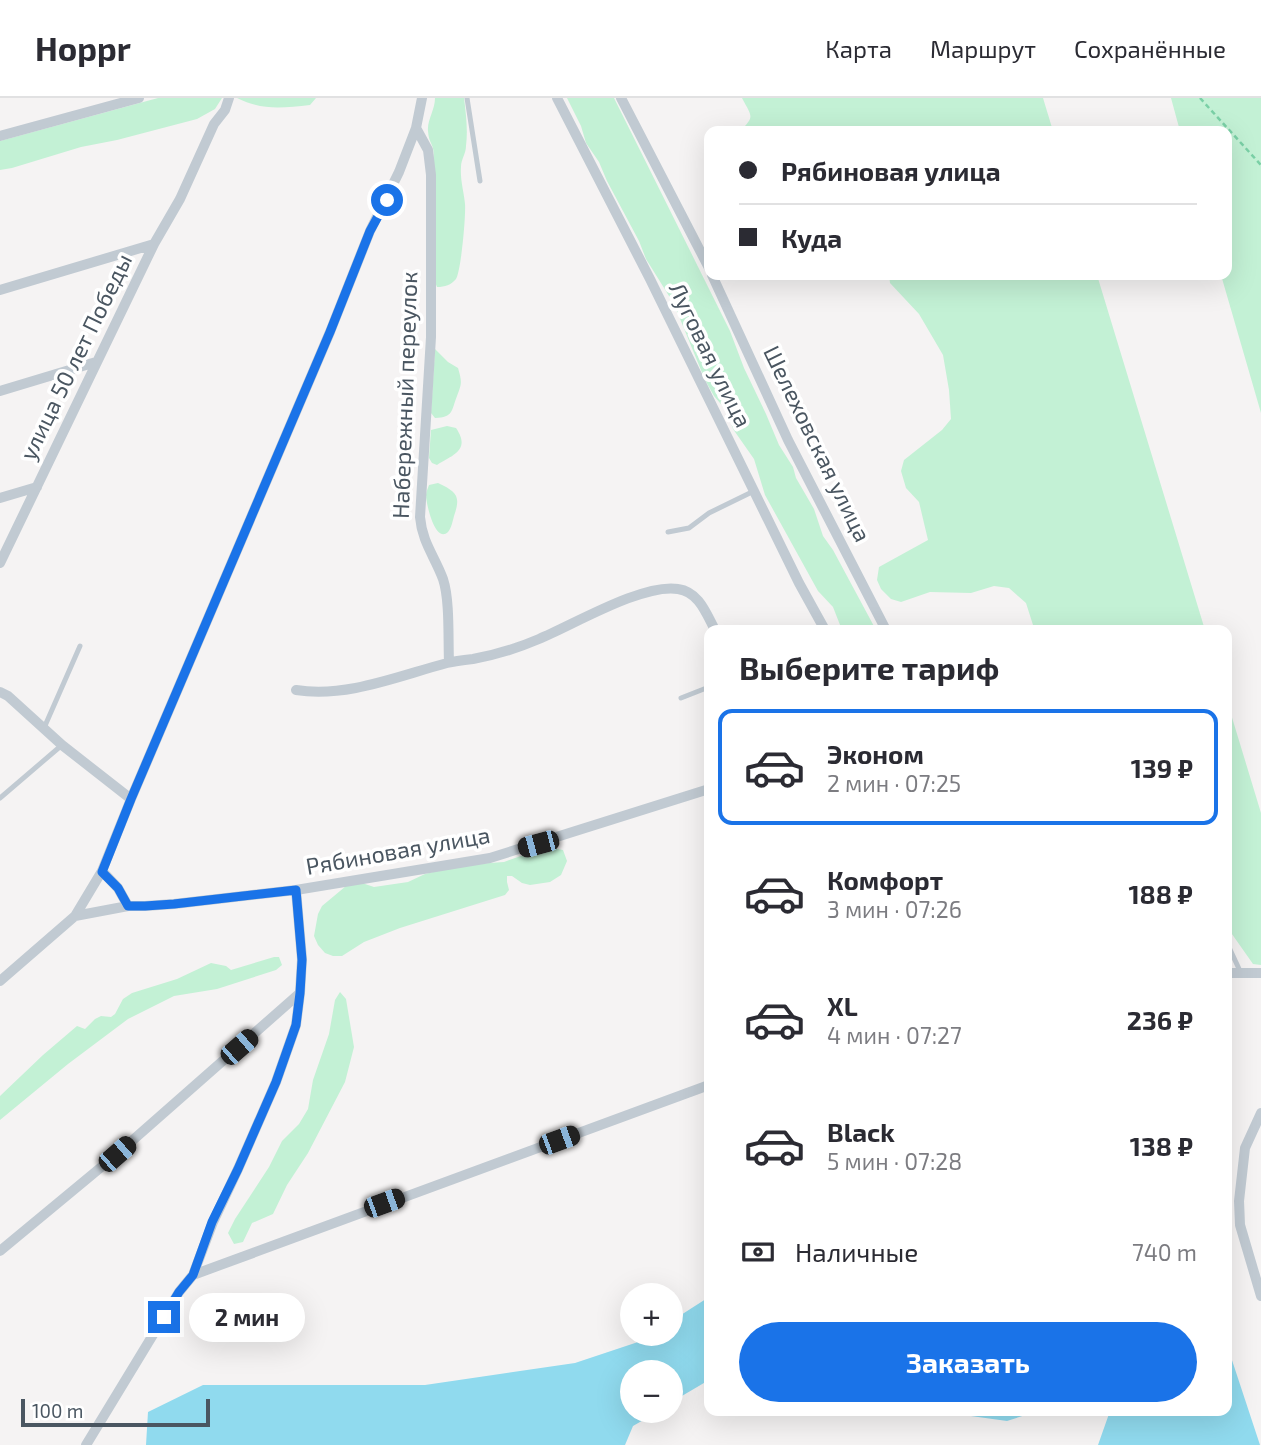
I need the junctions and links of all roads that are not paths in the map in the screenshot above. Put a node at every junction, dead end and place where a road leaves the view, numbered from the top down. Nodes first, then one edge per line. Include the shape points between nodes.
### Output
1 (139, 98) edge
2 (229, 98) edge
3 (422, 98) edge
4 (467, 98) edge
5 (557, 98) edge
6 (621, 98) edge
7 (415, 128) junction
8 (0, 136) edge
9 (480, 181) dead end
10 (154, 244) junction
11 (704, 258) edge
12 (714, 280) edge
13 (0, 290) edge
14 (96, 362) junction
15 (0, 391) edge
16 (37, 487) junction
17 (754, 491) junction
18 (0, 498) edge
19 (668, 532) dead end
20 (0, 563) edge
21 (713, 625) edge
22 (822, 625) edge
23 (883, 625) edge
24 (80, 646) dead end
25 (449, 662) junction
26 (704, 689) edge
27 (296, 690) dead end
28 (0, 692) edge
29 (681, 698) dead end
30 (44, 728) junction
31 (62, 745) junction
32 (704, 791) edge
33 (0, 798) edge
34 (131, 799) junction
35 (102, 872) junction
36 (296, 890) junction
37 (128, 906) junction
38 (75, 916) junction
39 (1232, 954) edge
40 (1232, 973) edge
41 (1241, 973) junction
42 (1261, 973) edge
43 (0, 981) edge
44 (300, 993) junction
45 (704, 1087) edge
46 (1261, 1113) edge
47 (0, 1251) edge
48 (193, 1275) junction
49 (1261, 1296) edge
50 (86, 1445) edge

1 - 8 street
2 - 10 street, улица 50 лет Победы
3 - 7 street
4 - 9 lane
5 - 17 street, Луговая улица
6 - 11 street
7 - 25 street, Набережный переулок via 428,150 431,175 431,337 420,517 423,537 445,590
7 - 34 street
10 - 13 street
10 - 14 street, улица 50 лет Победы
12 - 23 street, Шелеховская улица via 788,440
14 - 15 street
14 - 16 street, улица 50 лет Победы
16 - 18 street
16 - 20 street, улица 50 лет Победы
17 - 19 lane via 690,528
17 - 22 street, Луговая улица
21 - 25 street via 696,597 667,588 637,595 509,650
24 - 30 lane
25 - 27 street via 334,691
26 - 29 lane
28 - 30 street
30 - 31 street
31 - 33 lane
31 - 34 street
32 - 36 street, Рябиновая улица via 498,856
34 - 35 street
35 - 37 street
35 - 38 street
36 - 37 street, Рябиновая улица
36 - 44 street
37 - 38 street, Рябиновая улица
38 - 43 street
39 - 41 lane
40 - 41 street
41 - 42 street
44 - 47 street
44 - 48 street via 296,1025 276,1082
45 - 48 street
46 - 49 street via 1245,1148 1239,1201 1240,1226
48 - 50 street

